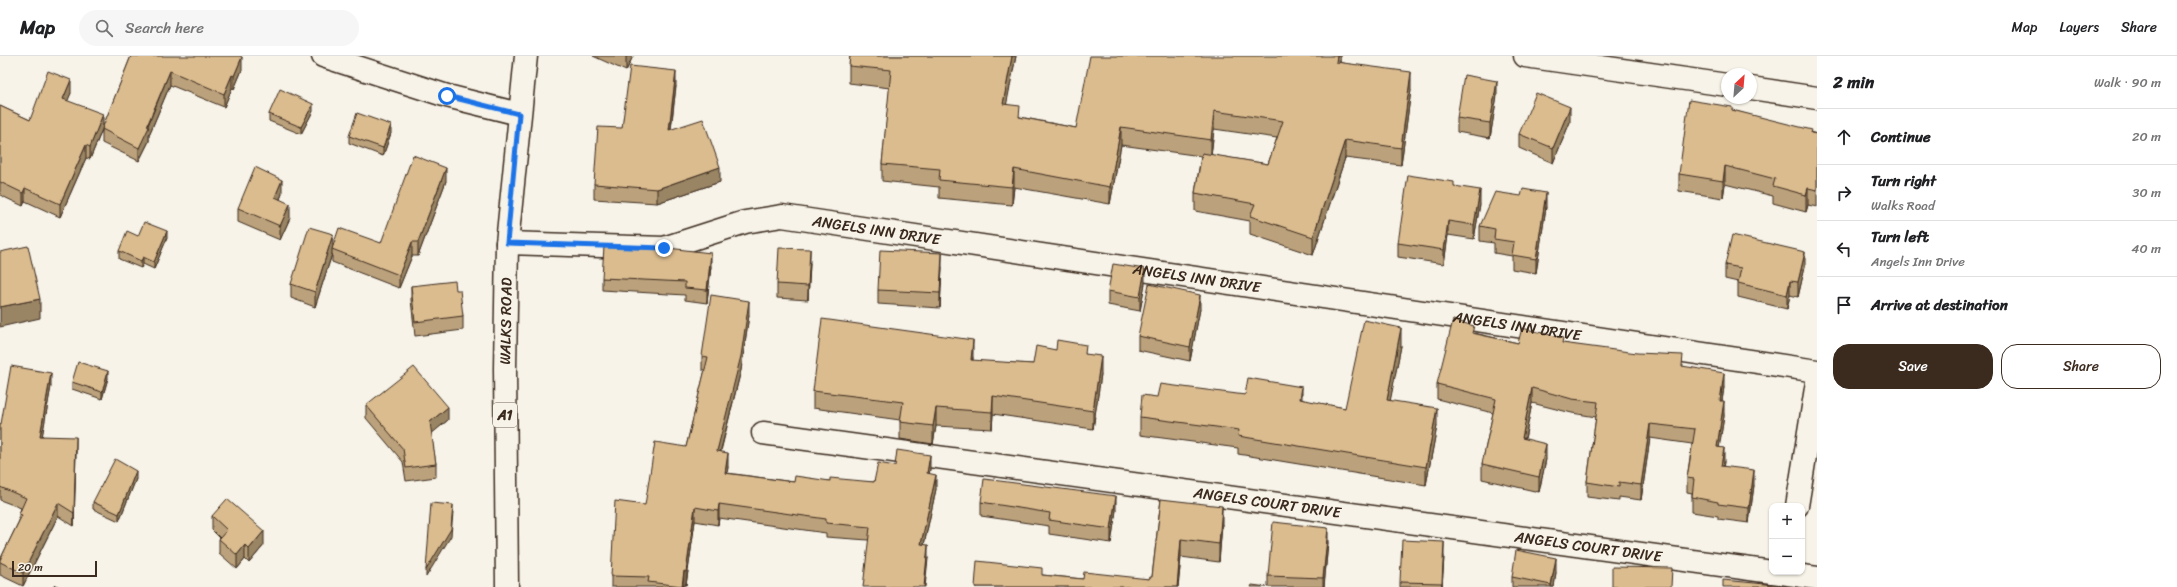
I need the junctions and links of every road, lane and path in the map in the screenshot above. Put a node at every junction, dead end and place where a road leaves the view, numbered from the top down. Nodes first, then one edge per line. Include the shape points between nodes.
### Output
1 (322, 56) edge
2 (526, 56) edge
3 (1525, 56) edge
4 (1721, 84) edge
5 (1757, 89) edge
6 (1817, 98) edge
7 (519, 114) junction
8 (507, 243) junction
9 (1817, 371) edge
10 (1817, 382) edge
11 (763, 433) dead end
12 (1797, 503) edge
13 (1769, 570) edge
14 (1798, 575) edge
15 (1817, 578) edge
16 (507, 587) edge

1 - 7 street via 447,96
2 - 7 street, WALKS ROAD / A1
3 - 4 street
5 - 6 street
7 - 8 street, WALKS ROAD / A1
8 - 9 street, ANGELS INN DRIVE via 664,248 745,222 782,216
8 - 16 street, WALKS ROAD / A1
10 - 12 street
11 - 13 street, ANGELS COURT DRIVE
14 - 15 street, ANGELS COURT DRIVE

